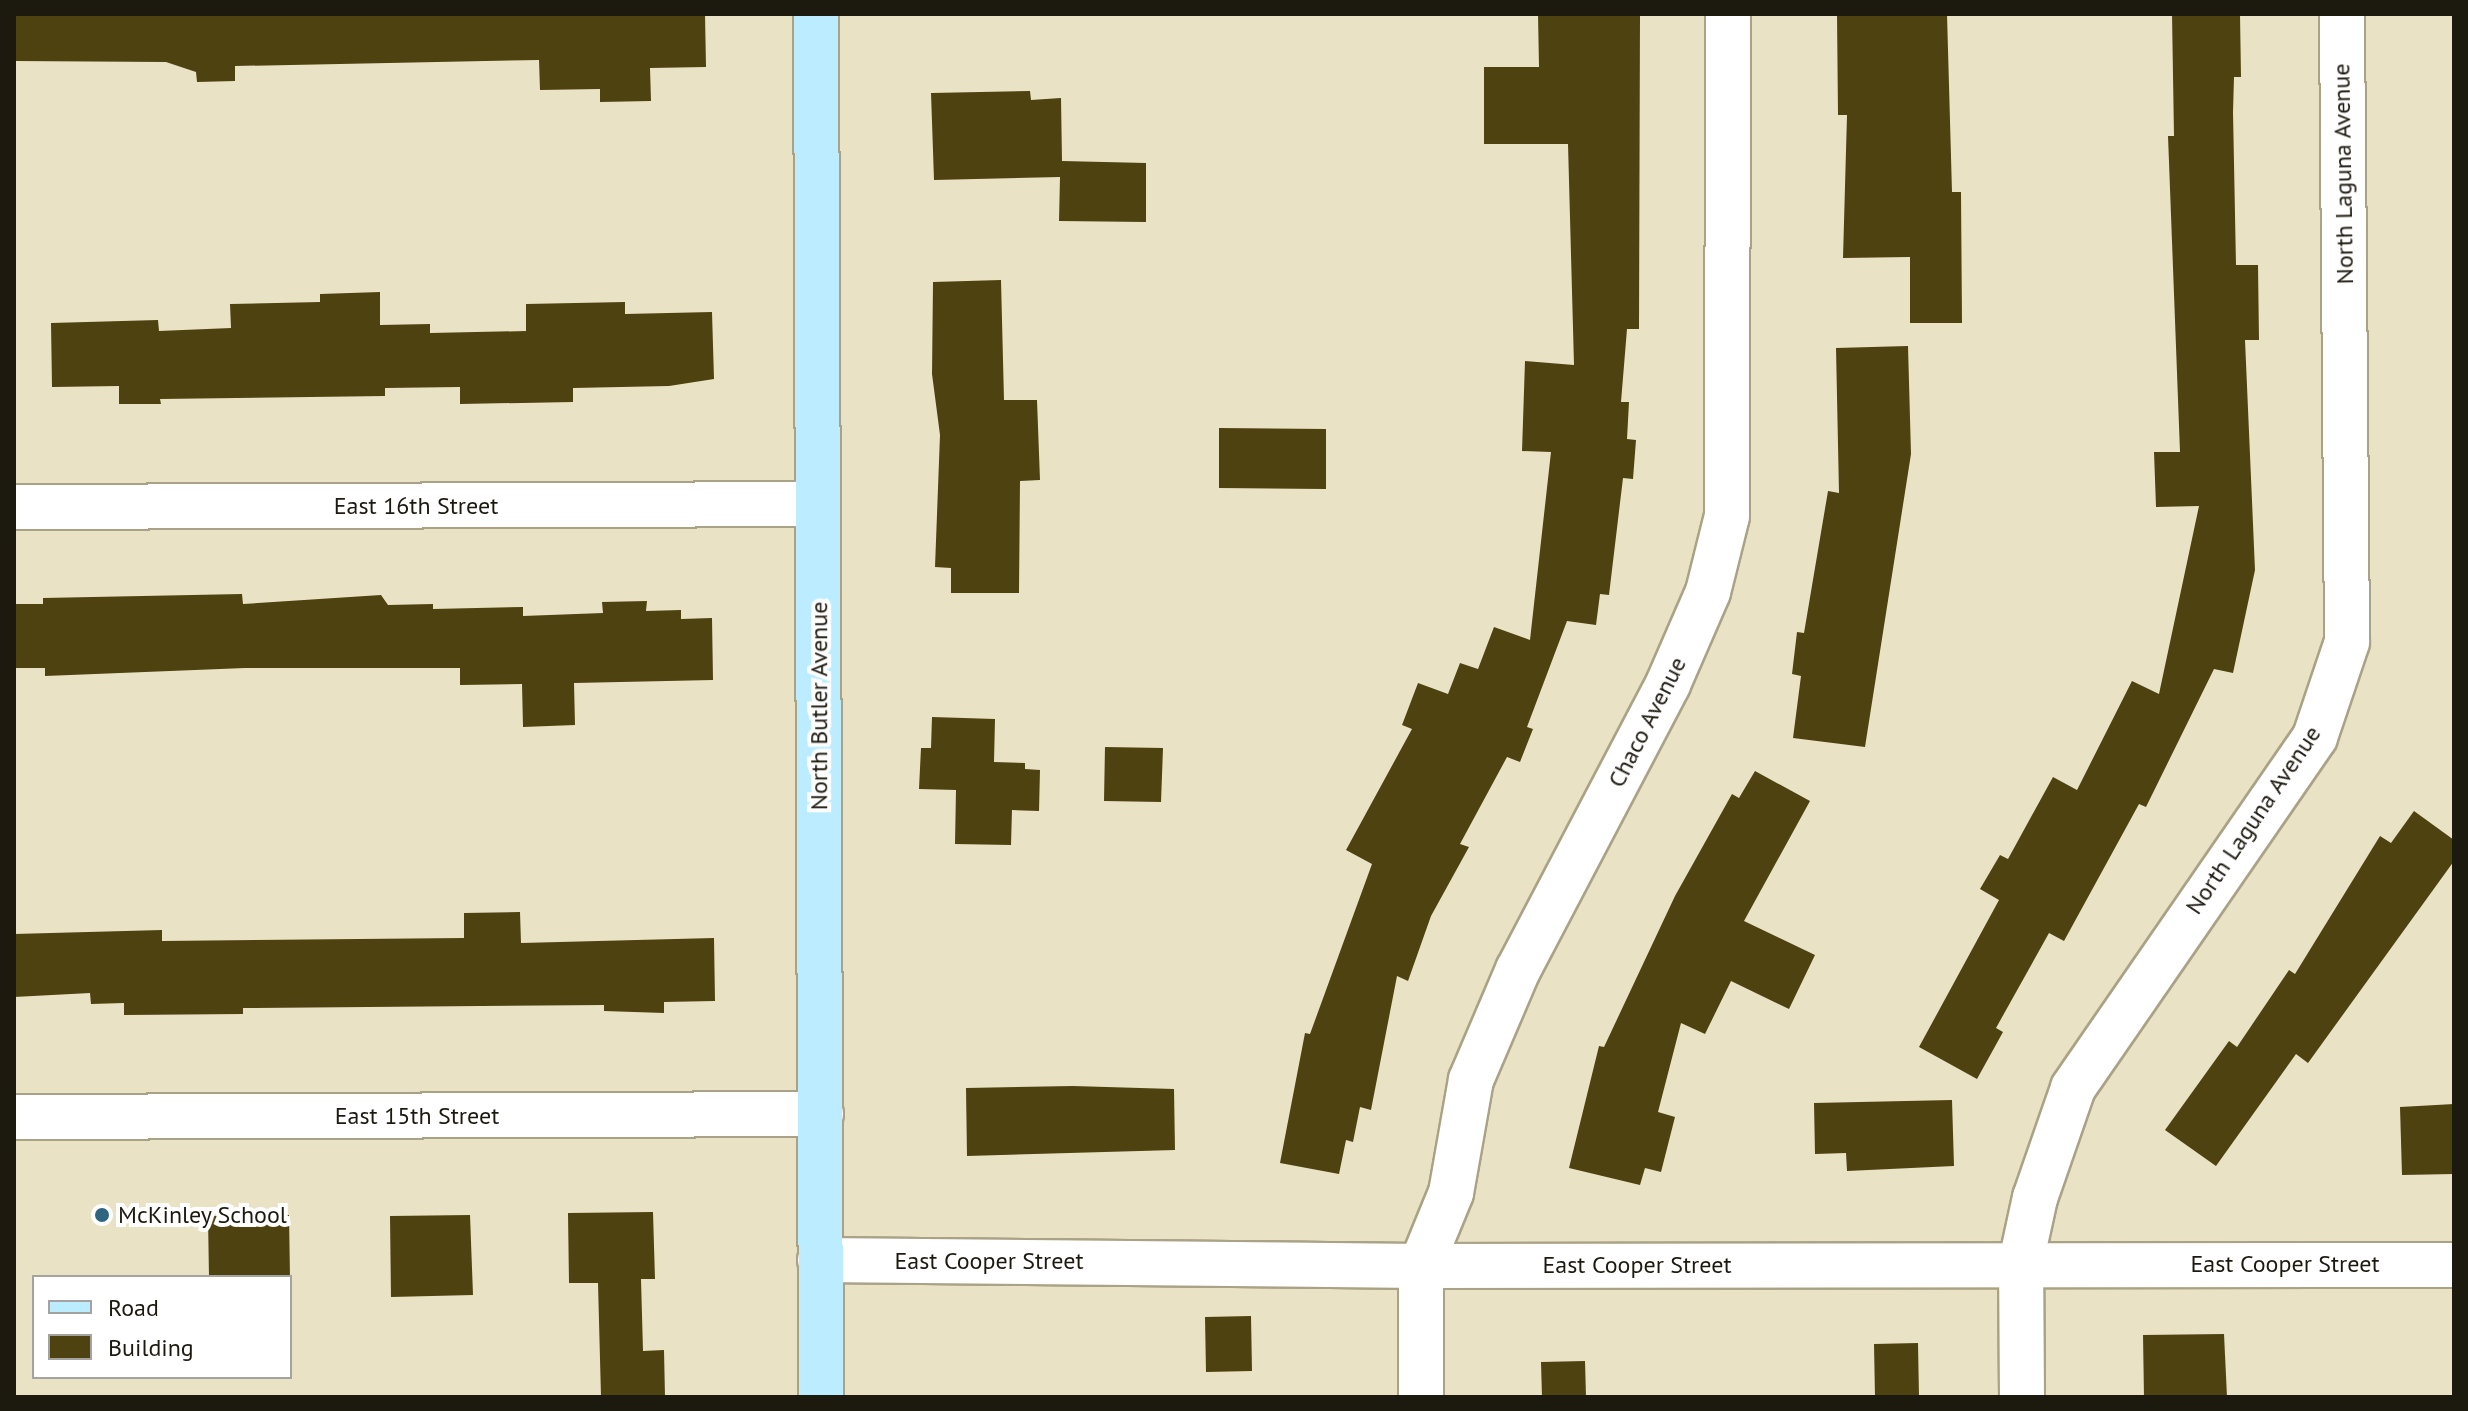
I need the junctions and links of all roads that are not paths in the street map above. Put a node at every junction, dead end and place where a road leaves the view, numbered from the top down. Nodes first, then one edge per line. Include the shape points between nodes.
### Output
1 (816, 14) edge
2 (1728, 14) edge
3 (2342, 14) edge
4 (818, 504) junction
5 (14, 507) edge
6 (821, 1114) junction
7 (14, 1117) edge
8 (820, 1260) junction
9 (2021, 1262) junction
10 (2454, 1265) edge
11 (1421, 1266) junction
12 (821, 1397) edge
13 (1421, 1397) edge
14 (2022, 1397) edge

1 - 4 main road, North Butler Avenue
2 - 11 street, Chaco Avenue via 1727,516 1708,592 1668,684 1518,970 1471,1080 1451,1193
3 - 9 street, North Laguna Avenue via 2347,642 2315,737 2073,1088 2035,1198
4 - 5 street, East 16th Street
4 - 6 main road, North Butler Avenue
6 - 7 street, East 15th Street
6 - 8 main road, North Butler Avenue
8 - 11 street, East Cooper Street
8 - 12 main road, North Butler Avenue
9 - 10 street, East Cooper Street
9 - 11 street, East Cooper Street
9 - 14 street, North Laguna Avenue
11 - 13 street, Chaco Avenue

